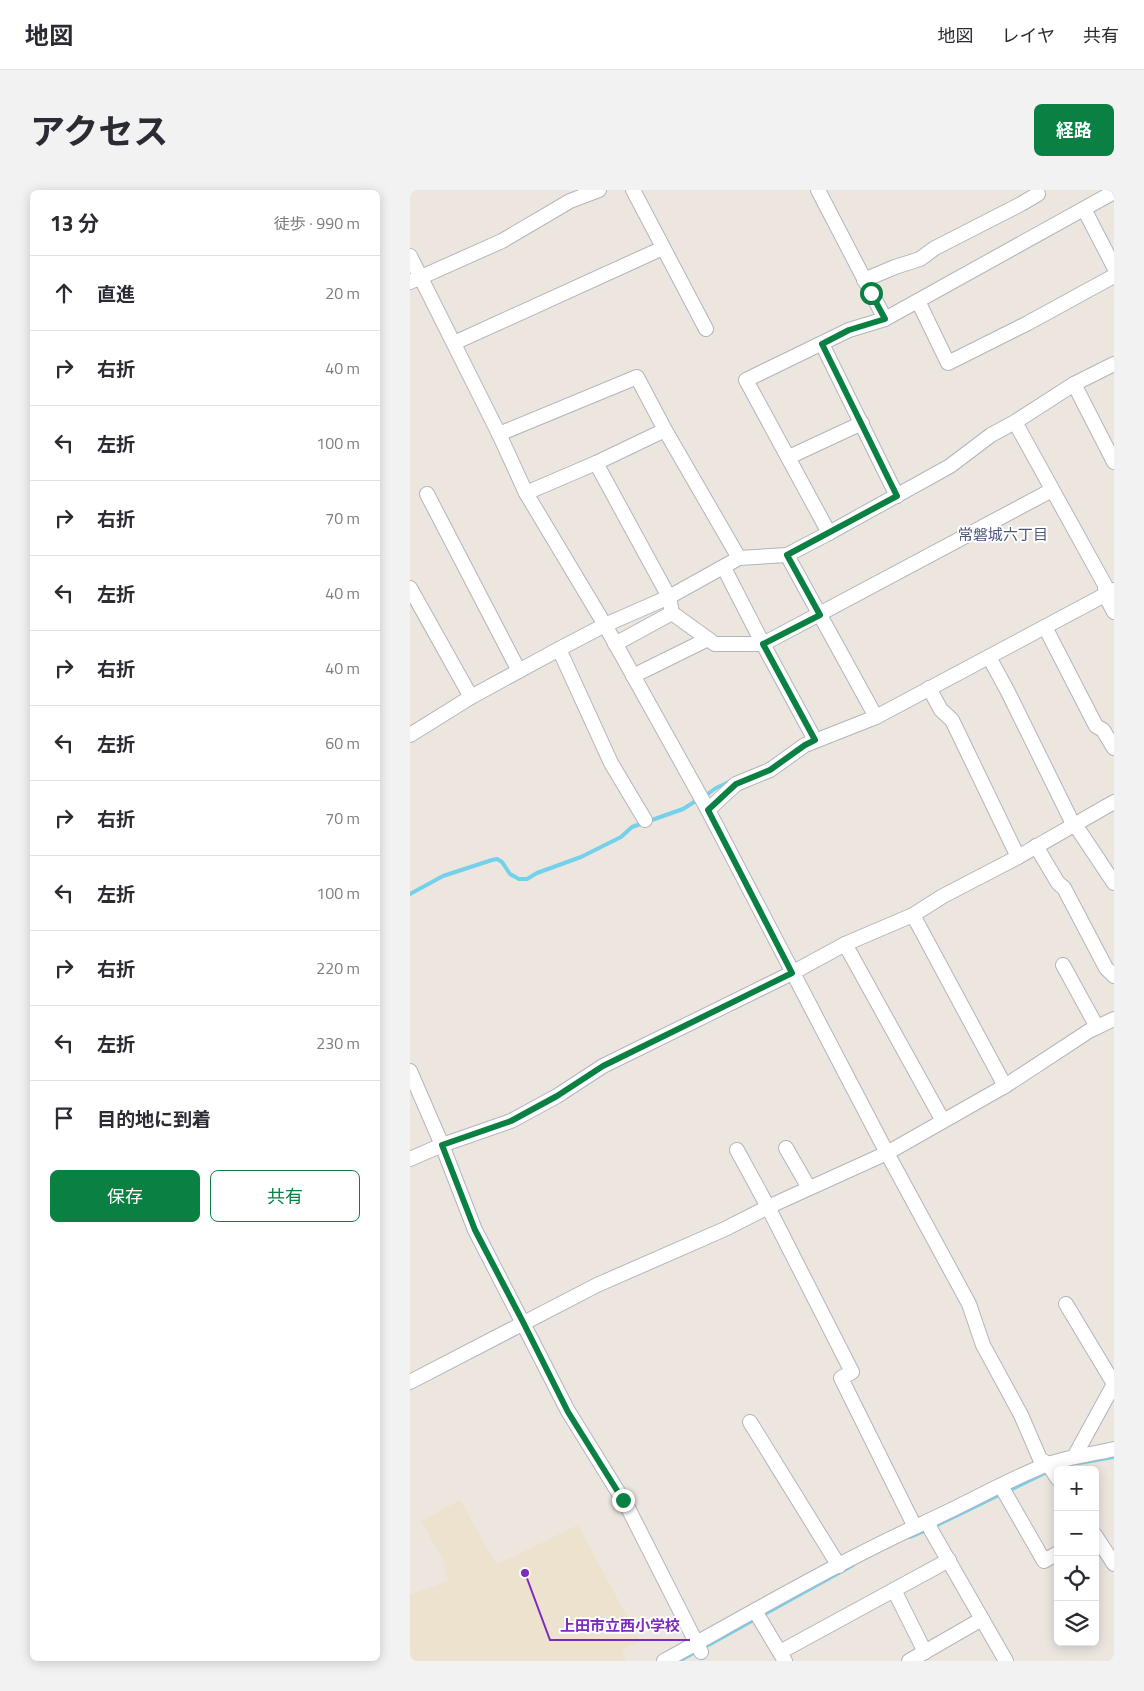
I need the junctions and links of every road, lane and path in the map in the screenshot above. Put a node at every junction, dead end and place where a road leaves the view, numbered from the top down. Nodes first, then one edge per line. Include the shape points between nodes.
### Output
1 (599, 190) edge
2 (633, 190) edge
3 (818, 190) edge
4 (1114, 192) edge
5 (1038, 194) dead end
6 (1084, 209) junction
7 (663, 248) junction
8 (410, 256) edge
9 (1114, 267) edge
10 (1114, 276) edge
11 (415, 279) edge
12 (864, 280) junction
13 (918, 301) junction
14 (885, 319) junction
15 (706, 329) dead end
16 (454, 343) junction
17 (822, 344) junction
18 (1114, 364) edge
19 (1074, 384) junction
20 (1015, 422) junction
21 (862, 424) junction
22 (665, 430) junction
23 (499, 434) junction
24 (789, 457) junction
25 (1114, 462) edge
26 (596, 463) junction
27 (1052, 490) junction
28 (526, 493) junction
29 (427, 494) dead end
30 (897, 496) junction
31 (829, 533) junction
32 (787, 555) junction
33 (739, 558) junction
34 (724, 568) junction
35 (410, 588) edge
36 (1110, 593) edge
37 (669, 597) junction
38 (1114, 612) edge
39 (672, 613) junction
40 (820, 615) junction
41 (604, 625) junction
42 (1045, 627) junction
43 (708, 639) junction
44 (615, 644) junction
45 (763, 644) junction
46 (559, 649) junction
47 (989, 657) junction
48 (519, 671) junction
49 (633, 676) junction
50 (929, 688) junction
51 (471, 697) junction
52 (876, 717) junction
53 (410, 735) edge
54 (815, 740) junction
55 (1114, 748) edge
56 (1114, 802) edge
57 (708, 810) junction
58 (645, 820) dead end
59 (1073, 824) junction
60 (1036, 846) junction
61 (1018, 856) junction
62 (1114, 883) edge
63 (913, 914) junction
64 (845, 944) junction
65 (1063, 965) dead end
66 (792, 973) junction
67 (1114, 976) edge
68 (1114, 1019) edge
69 (1097, 1027) junction
70 (410, 1071) edge
71 (1005, 1086) junction
72 (943, 1121) junction
73 (442, 1145) junction
74 (786, 1148) dead end
75 (737, 1150) dead end
76 (887, 1153) junction
77 (410, 1159) edge
78 (809, 1188) junction
79 (768, 1207) junction
80 (1066, 1304) dead end
81 (523, 1322) junction
82 (410, 1382) edge
83 (1114, 1384) edge
84 (750, 1422) dead end
85 (1114, 1449) edge
86 (1074, 1457) junction
87 (1048, 1464) junction
88 (1054, 1473) edge
89 (1001, 1486) junction
90 (921, 1524) junction
91 (1099, 1541) edge
92 (1054, 1555) edge
93 (949, 1560) junction
94 (1114, 1564) edge
95 (839, 1566) junction
96 (894, 1590) junction
97 (755, 1611) junction
98 (982, 1620) junction
99 (699, 1648) junction
100 (926, 1652) junction
101 (782, 1656) edge
102 (664, 1661) edge
103 (909, 1661) edge
104 (1006, 1661) edge

1 - 11 street via 570,201 502,240
2 - 7 street
3 - 12 street
4 - 6 street
5 - 12 street via 920,259
6 - 9 street
6 - 13 street
7 - 15 street
7 - 16 street
8 - 11 street
10 - 13 street via 948,363
11 - 16 street
12 - 14 street
13 - 14 street
14 - 17 street via 849,330
16 - 23 street
17 - 21 street
17 - 24 street via 746,380
18 - 19 street
19 - 20 street
19 - 25 street
20 - 27 street
20 - 30 street via 991,435 950,466
21 - 24 street
21 - 30 street
22 - 23 street via 637,377
22 - 26 street
22 - 33 street
23 - 28 street
24 - 31 street
26 - 28 street
26 - 37 street
27 - 36 street
27 - 40 street
28 - 41 street
29 - 48 street
30 - 31 street
31 - 32 street
32 - 33 street
32 - 40 street
33 - 34 street
34 - 37 street
34 - 45 street
35 - 51 street
36 - 38 street
36 - 42 street
37 - 39 street
37 - 41 street
39 - 43 street
39 - 44 street
40 - 45 street
40 - 52 street
41 - 44 street
41 - 46 street
42 - 47 street
42 - 55 street via 1096,726 1103,730
43 - 45 street via 715,644
43 - 49 street
44 - 49 street
45 - 54 street
46 - 48 street
46 - 58 street via 611,763
47 - 50 street
47 - 59 street
48 - 51 street
49 - 57 street
50 - 52 street
50 - 61 street via 941,710 952,720
51 - 53 street
52 - 54 street
54 - 57 street via 770,770 736,784
56 - 59 street
57 - 66 street
59 - 60 street
59 - 62 street
60 - 61 street
60 - 67 street via 1064,888 1106,968
61 - 63 street
63 - 64 street
63 - 71 street
64 - 66 street
64 - 72 street
65 - 69 street
66 - 73 street via 603,1066 511,1121
66 - 76 street
68 - 69 street
69 - 71 street
70 - 73 street
71 - 72 street
72 - 76 street
73 - 77 street
73 - 81 street via 475,1230
74 - 78 street
75 - 79 street
76 - 78 street
76 - 87 street via 969,1304 983,1345 1021,1415 1040,1459
78 - 79 street
79 - 81 street
79 - 90 street via 852,1372 842,1378
80 - 83 street
81 - 82 street
81 - 99 street via 568,1412 628,1508
83 - 86 street
84 - 95 street
85 - 86 street
86 - 87 street
87 - 88 street
87 - 89 street
89 - 90 street
89 - 92 street via 1044,1561
90 - 93 street
90 - 95 street
91 - 94 street
93 - 96 street
93 - 98 street
95 - 97 street
96 - 100 street
96 - 101 street
97 - 99 street
97 - 101 street
98 - 100 street
98 - 104 street
99 - 102 street
100 - 103 street

